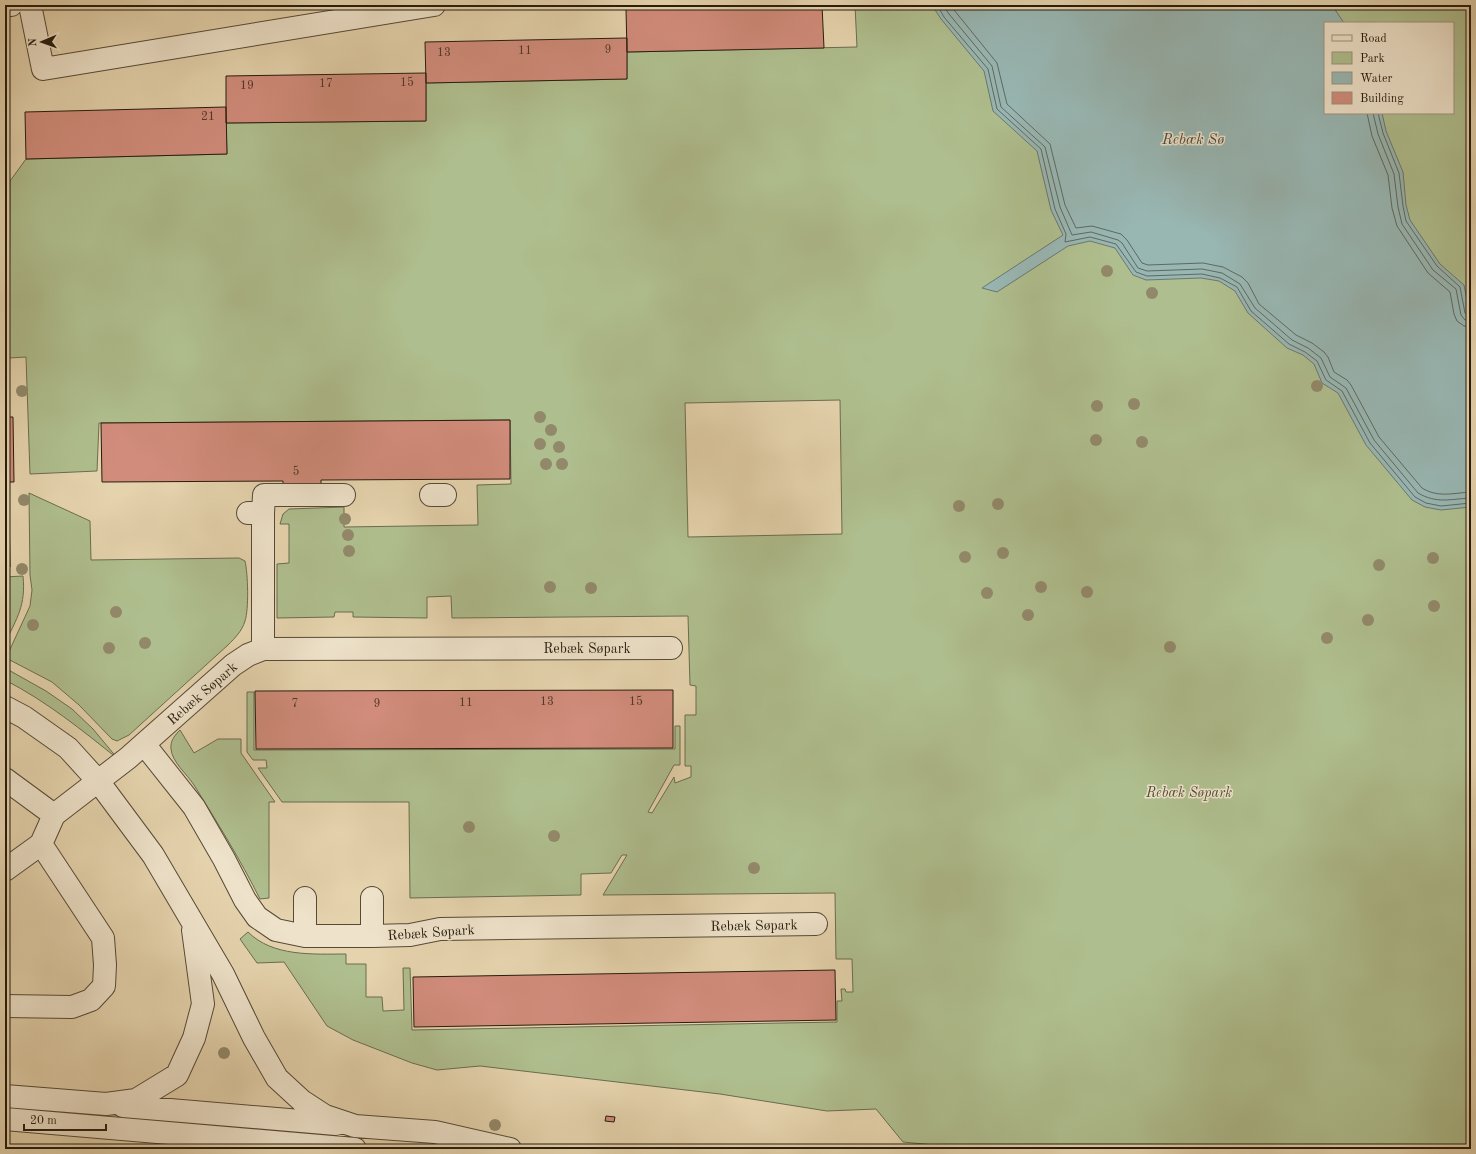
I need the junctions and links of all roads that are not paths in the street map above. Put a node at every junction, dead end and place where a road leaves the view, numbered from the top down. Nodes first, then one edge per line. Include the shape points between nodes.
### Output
1 (11, 5) edge
2 (30, 5) edge
3 (434, 5) edge
4 (5, 6) edge
5 (344, 495) dead end
6 (671, 648) dead end
7 (263, 649) junction
8 (5, 707) edge
9 (144, 744) junction
10 (5, 779) edge
11 (98, 781) junction
12 (54, 815) junction
13 (41, 844) junction
14 (5, 870) edge
15 (305, 898) dead end
16 (372, 898) dead end
17 (191, 920) junction
18 (816, 924) dead end
19 (305, 936) junction
20 (372, 936) junction
21 (5, 1006) edge
22 (5, 1096) edge
23 (106, 1104) junction
24 (5, 1119) edge
25 (355, 1126) junction
26 (355, 1149) edge
27 (510, 1149) edge

1 - 4 street
2 - 3 street via 43,70
5 - 7 street via 264,495 256,513
6 - 7 street, Rebæk Søpark
7 - 9 street, Rebæk Søpark via 233,665
8 - 11 street via 68,748
9 - 11 street, Rebæk Søpark
9 - 19 street, Rebæk Søpark via 194,807 257,917 276,930
10 - 12 street
11 - 12 street, Rebæk Søpark
11 - 17 street via 153,856
12 - 13 street
13 - 14 street
13 - 21 street via 103,938 104,986 91,1000 72,1007
15 - 19 street
16 - 20 street
17 - 23 street via 203,1004 194,1038 177,1075 136,1100
17 - 25 street via 223,974 277,1078 302,1101 325,1116
18 - 20 street, Rebæk Søpark via 440,929 410,935
19 - 20 street, Rebæk Søpark
22 - 23 street
23 - 25 street
24 - 26 street
25 - 27 street via 435,1132

